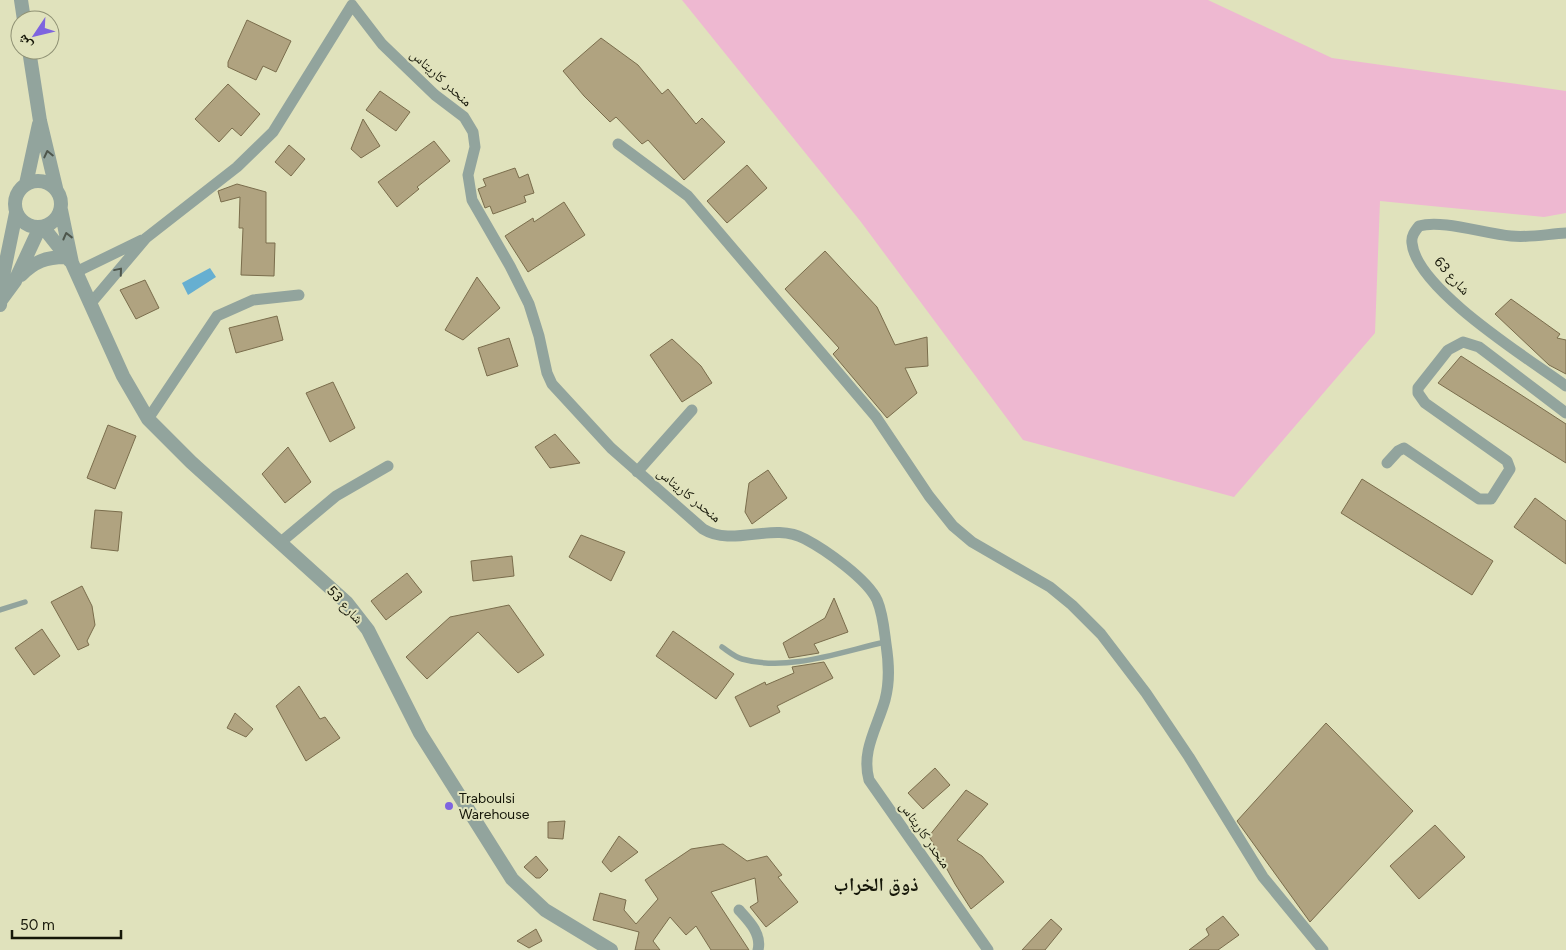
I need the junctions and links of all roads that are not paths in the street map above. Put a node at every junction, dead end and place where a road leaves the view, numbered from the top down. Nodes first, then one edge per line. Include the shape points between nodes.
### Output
1 (351, 2) edge
2 (31, 60) edge
3 (40, 121) junction
4 (618, 144) dead end
5 (26, 184) junction
6 (56, 188) junction
7 (61, 210) junction
8 (16, 213) junction
9 (42, 227) junction
10 (1566, 233) edge
11 (146, 238) junction
12 (71, 264) junction
13 (15, 281) junction
14 (299, 295) dead end
15 (0, 303) edge
16 (92, 303) junction
17 (1566, 386) edge
18 (692, 410) dead end
19 (1566, 413) edge
20 (148, 419) junction
21 (1387, 463) dead end
22 (388, 466) dead end
23 (637, 472) junction
24 (281, 542) junction
25 (25, 602) dead end
26 (0, 610) edge
27 (886, 642) junction
28 (722, 647) dead end
29 (739, 910) dead end
30 (611, 950) edge
31 (758, 950) edge
32 (988, 950) edge
33 (1323, 950) edge

1 - 11 street via 273,132 237,168
1 - 23 street, منحدر كاريتاس via 369,29 398,60 464,117 475,140 468,175 472,200 528,304 552,384
2 - 3 street
3 - 5 street
6 -> 3 street
4 - 33 street via 688,196 876,417 929,496 958,530 972,542 1050,588 1096,628 1184,749 1264,877
5 - 6 street via 41,181
5 - 8 street via 16,197
6 - 7 street
7 - 9 street via 51,224
12 -> 7 street
8 - 9 street via 30,226
8 - 15 street via 2,276
9 - 12 street
9 - 13 street
10 - 17 street, شارع 63 via 1514,236 1427,223 1419,226 1411,241 1427,274 1458,306
11 - 12 street
16 -> 11 street
12 - 13 street via 50,257 38,262
12 - 16 street, شارع 53
13 - 15 street
14 - 20 street via 252,300 216,316
16 - 20 street, شارع 53 via 123,376
18 - 23 street
19 - 21 street via 1480,347 1463,342 1448,350 1418,388 1418,393 1425,403 1507,462 1510,469 1499,490 1491,499 1479,499 1404,448
20 - 24 street, شارع 53
22 - 24 street via 336,496
23 - 27 street, منحدر كاريتاس via 712,535 724,537 778,532 793,534 815,545 864,582 872,592 881,610
24 - 30 street, شارع 53 via 360,618 420,733 512,879 544,910
25 - 26 lane
27 - 28 lane via 789,663 740,659
27 - 32 street, منحدر كاريتاس via 889,682 866,754 869,780
29 - 31 street via 757,934

